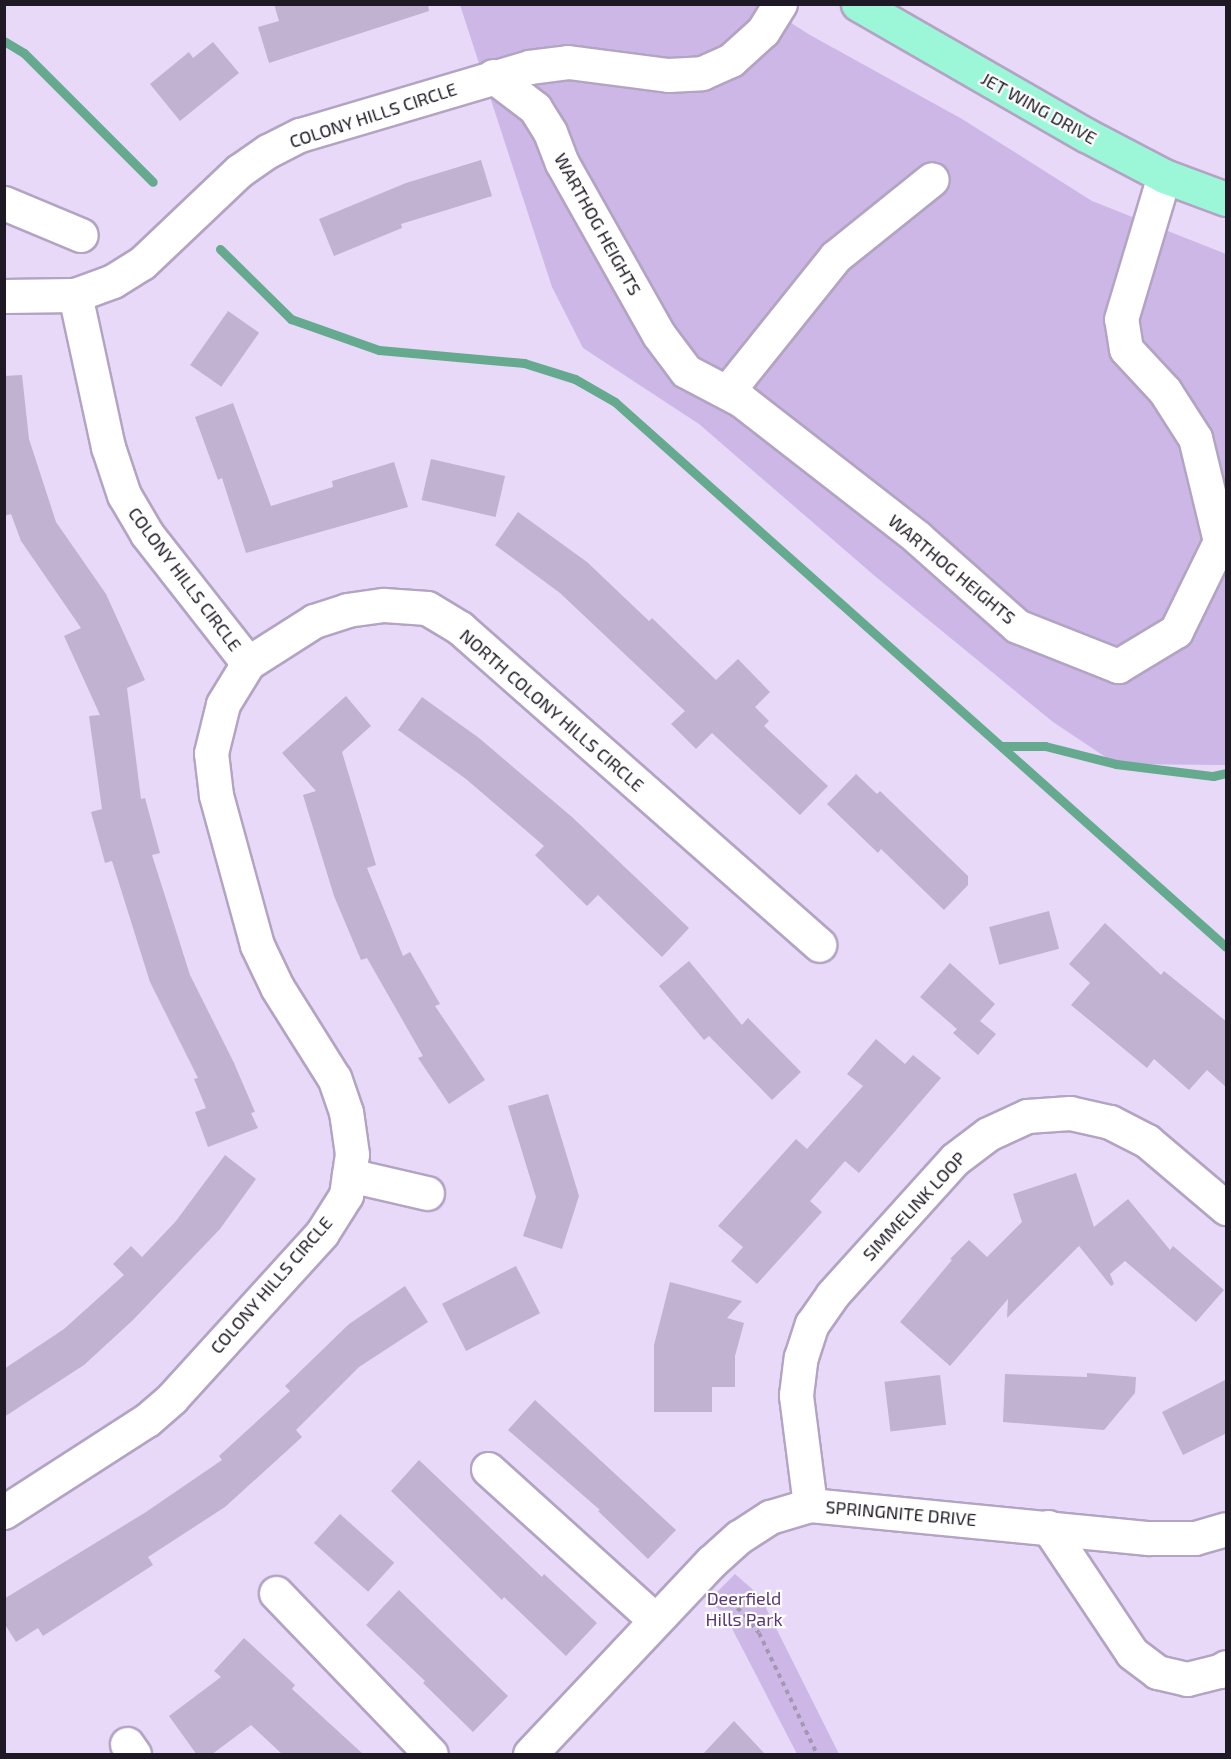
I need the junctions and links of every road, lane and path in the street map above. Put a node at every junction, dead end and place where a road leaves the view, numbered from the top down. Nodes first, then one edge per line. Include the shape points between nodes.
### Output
1 (780, 4) edge
2 (858, 4) edge
3 (493, 76) junction
4 (1164, 176) junction
5 (932, 179) dead end
6 (1227, 199) edge
7 (4, 203) edge
8 (81, 235) dead end
9 (75, 295) junction
10 (4, 296) edge
11 (727, 392) junction
12 (248, 663) junction
13 (819, 945) dead end
14 (349, 1175) junction
15 (427, 1193) dead end
16 (1227, 1208) edge
17 (488, 1469) dead end
18 (810, 1505) junction
19 (4, 1512) edge
20 (1048, 1527) junction
21 (1227, 1529) edge
22 (700, 1573) junction
23 (276, 1593) dead end
24 (654, 1619) junction
25 (1227, 1666) edge
26 (431, 1755) edge
27 (530, 1755) edge
28 (817, 1755) edge

1 - 3 street, COLONY HILLS CIRCLE via 763,31 739,53 702,73 668,75 568,62
2 - 4 main road, JET WING DRIVE
3 - 9 street, COLONY HILLS CIRCLE via 300,135 268,151 239,171 142,263 113,281
3 - 11 street, WARTHOG HEIGHTS via 535,108 658,335 686,371
4 - 6 main road, JET WING DRIVE
4 - 11 street, WARTHOG HEIGHTS via 1121,319 1126,349 1165,390 1195,438 1220,541 1176,631 1118,666 1017,626 918,538
5 - 11 street via 835,256
7 - 8 street
9 - 10 street
9 - 12 street, COLONY HILLS CIRCLE via 108,447 124,495 147,534
12 - 13 street, NORTH COLONY HILLS CIRCLE via 314,621 347,610 384,605 427,608 460,628
12 - 14 street, COLONY HILLS CIRCLE via 223,704 211,753 216,795 258,945 277,987 334,1078 346,1112 352,1154
14 - 15 street
14 - 19 street, COLONY HILLS CIRCLE via 346,1195 322,1233 172,1398 147,1420
16 - 18 street, SIMMELINK LOOP via 1147,1141 1110,1122 1070,1113 1027,1116 988,1134 955,1159 832,1295 812,1324 801,1358 796,1395
17 - 24 street
18 - 20 street, SPRINGNITE DRIVE
18 - 22 street, SPRINGNITE DRIVE via 762,1522 739,1537
20 - 21 street, SPRINGNITE DRIVE via 1148,1538 1194,1538
20 - 25 street via 1132,1653 1157,1672 1187,1679
22 - 24 street, SPRINGNITE DRIVE
22 - 28 path via 759,1633
23 - 26 street
24 - 27 street, SPRINGNITE DRIVE

